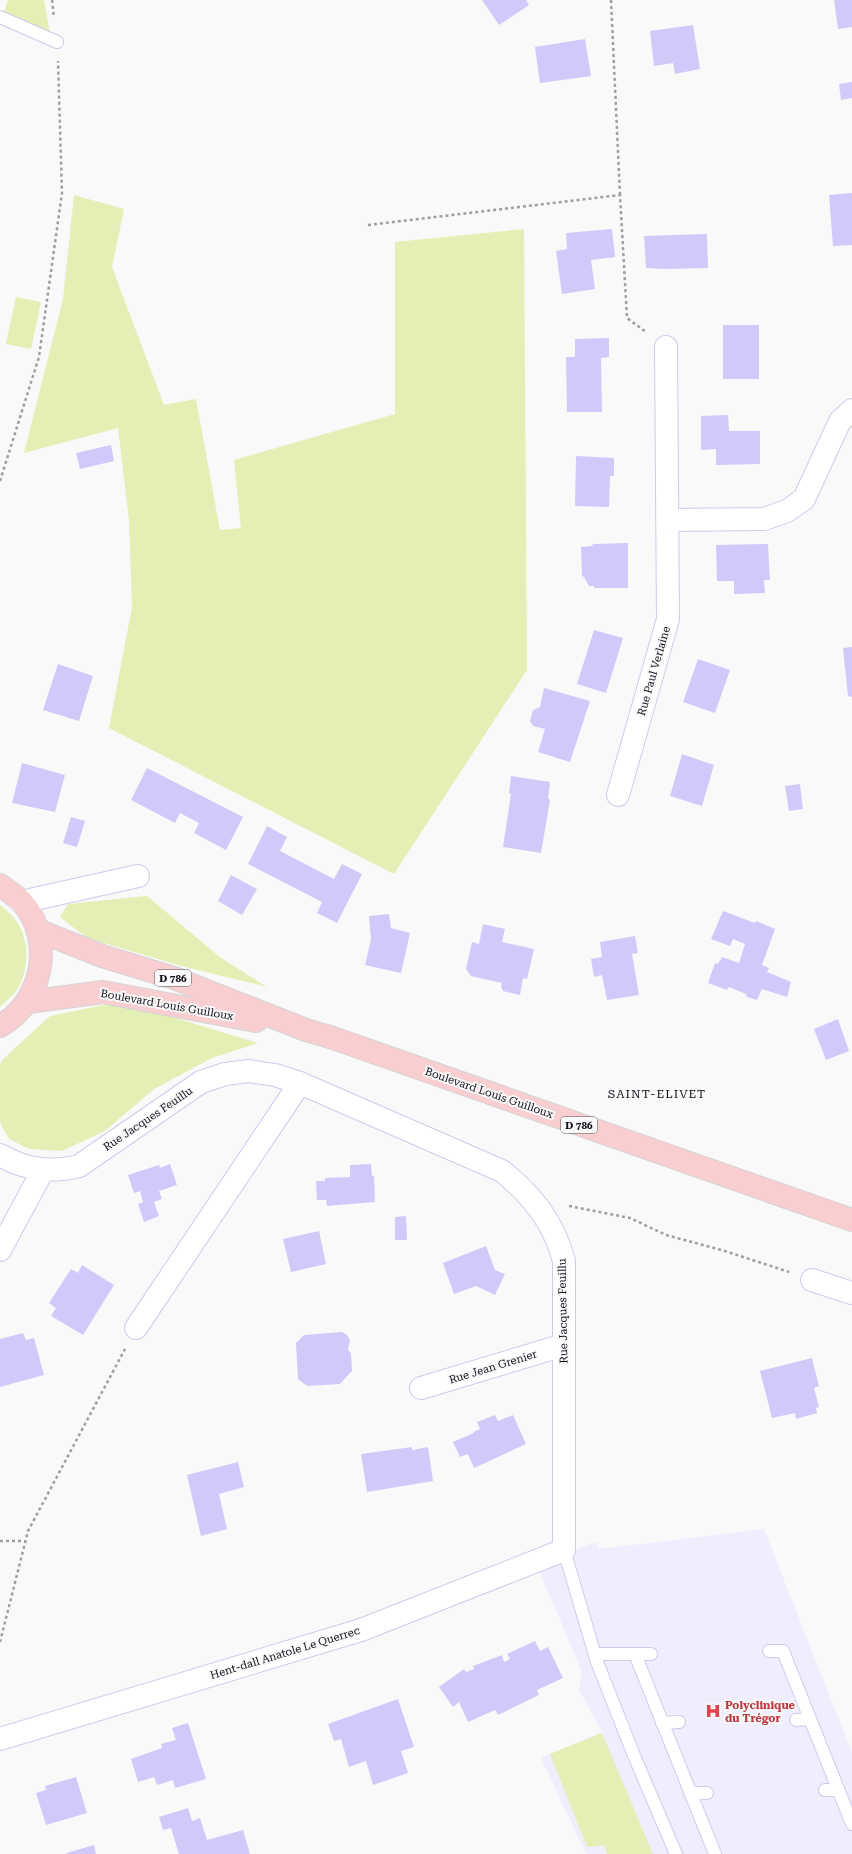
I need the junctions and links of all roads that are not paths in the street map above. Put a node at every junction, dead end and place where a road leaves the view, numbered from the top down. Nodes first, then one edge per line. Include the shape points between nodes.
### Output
1 (0, 17) edge
2 (57, 42) road end
3 (666, 347) road end
4 (852, 410) edge
5 (667, 520) junction
6 (618, 795) dead end
7 (138, 876) dead end
8 (0, 885) edge
9 (21, 902) junction
10 (38, 930) junction
11 (28, 1002) junction
12 (0, 1026) edge
13 (306, 1030) junction
14 (300, 1082) junction
15 (0, 1155) edge
16 (43, 1170) junction
17 (852, 1220) edge
18 (0, 1250) edge
19 (812, 1280) road end
20 (852, 1293) edge
21 (136, 1328) road end
22 (564, 1345) junction
23 (421, 1388) dead end
24 (564, 1550) junction
25 (769, 1651) dead end
26 (595, 1654) junction
27 (635, 1654) junction
28 (651, 1654) dead end
29 (810, 1719) junction
30 (796, 1720) dead end
31 (662, 1722) junction
32 (679, 1722) dead end
33 (0, 1739) edge
34 (824, 1790) dead end
35 (838, 1790) junction
36 (690, 1793) junction
37 (707, 1793) dead end
38 (852, 1824) edge
39 (676, 1854) edge
40 (714, 1854) edge

1 - 2 lane
3 - 5 street, Rue Paul Verlaine
4 - 5 street via 840,421 804,499 788,511 764,520
5 - 6 street, Rue Paul Verlaine via 668,620
7 - 9 street
8 - 9 main road
9 - 10 main road
10 - 11 main road via 42,955 38,980
10 - 13 main road, Boulevard Louis Guilloux / D 786 via 102,956 174,978
11 - 12 main road
11 - 13 main road, Boulevard Louis Guilloux / D 786 via 103,992
13 - 17 main road, Boulevard Louis Guilloux / D 786
14 - 16 street, Rue Jacques Feuillu via 250,1071 225,1074 201,1082 79,1166
14 - 21 street
14 - 22 street, Rue Jacques Feuillu via 502,1172 525,1191 548,1219 564,1261
15 - 16 street, Rue Jacques Feuillu via 26,1167
16 - 18 street
19 - 20 street
22 - 23 street, Rue Jean Grenier
22 - 24 street, Rue Jacques Feuillu
24 - 26 lane
24 - 33 street, Hent-dall Anatole Le Querrec via 361,1630
25 - 29 lane via 783,1651
26 - 27 lane
26 - 39 lane
27 - 28 lane
27 - 31 lane
29 - 30 lane
29 - 35 lane
31 - 32 lane
31 - 36 lane
34 - 35 lane
35 - 38 lane
36 - 37 lane
36 - 40 lane

